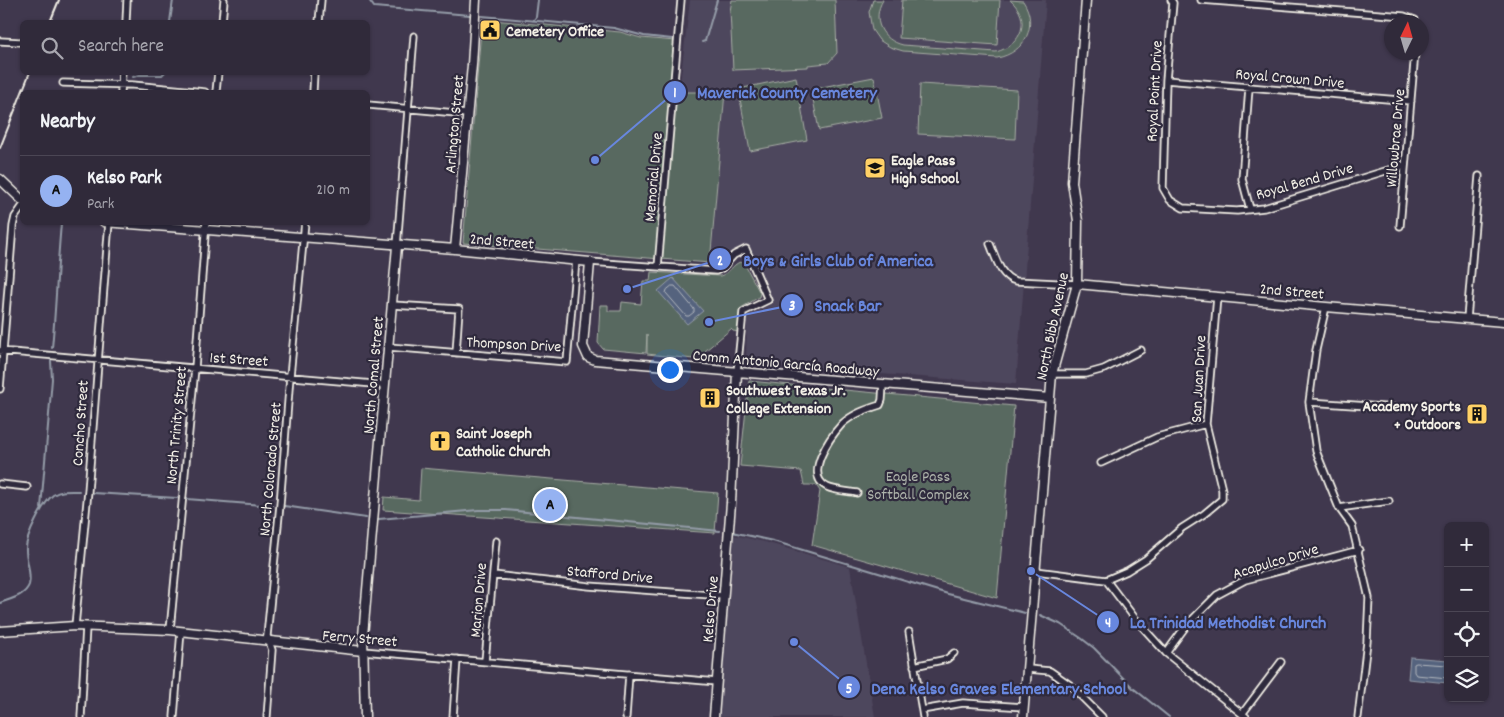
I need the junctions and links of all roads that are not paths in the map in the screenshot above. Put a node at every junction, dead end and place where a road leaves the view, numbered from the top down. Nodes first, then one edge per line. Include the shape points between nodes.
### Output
1 (127, 0) edge
2 (224, 0) edge
3 (320, 0) edge
4 (476, 0) edge
5 (681, 0) edge
6 (1086, 0) edge
7 (1171, 0) edge
8 (1201, 0) edge
9 (1391, 15) edge
10 (126, 20) edge
11 (222, 20) edge
12 (319, 20) edge
13 (414, 36) dead end
14 (0, 41) edge
15 (20, 42) dead end
16 (1414, 60) edge
17 (122, 75) edge
18 (218, 75) edge
19 (314, 75) edge
20 (1166, 80) junction
21 (63, 83) dead end
22 (1249, 88) junction
23 (121, 89) edge
24 (181, 90) edge
25 (216, 90) edge
26 (313, 90) edge
27 (1411, 101) junction
28 (370, 105) edge
29 (408, 109) junction
30 (467, 114) junction
31 (1405, 165) junction
32 (1479, 176) dead end
33 (0, 179) edge
34 (1163, 184) joint
35 (20, 198) edge
36 (20, 210) edge
37 (1250, 210) junction
38 (109, 225) edge
39 (158, 225) edge
40 (304, 225) edge
41 (1400, 226) dead end
42 (206, 227) edge
43 (304, 239) junction
44 (990, 244) dead end
45 (397, 246) junction
46 (455, 249) junction
47 (576, 260) junction
48 (590, 262) junction
49 (658, 267) junction
50 (1077, 284) junction
51 (1216, 297) junction
52 (392, 305) junction
53 (1326, 307) junction
54 (1467, 319) junction
55 (1504, 322) edge
56 (389, 348) junction
57 (1142, 350) dead end
58 (2, 351) edge
59 (456, 353) junction
60 (98, 359) junction
61 (195, 368) junction
62 (737, 372) junction
63 (1052, 374) junction
64 (290, 376) junction
65 (883, 384) junction
66 (385, 385) junction
67 (0, 389) edge
68 (1050, 398) junction
69 (1309, 402) junction
70 (1398, 408) dead end
71 (1206, 424) junction
72 (1102, 463) dead end
73 (0, 484) edge
74 (27, 487) dead end
75 (857, 493) dead end
76 (1389, 501) dead end
77 (1339, 508) junction
78 (496, 542) dead end
79 (1359, 550) junction
80 (1036, 571) junction
81 (493, 575) junction
82 (1106, 580) junction
83 (724, 596) junction
84 (75, 626) junction
85 (86, 627) junction
86 (170, 630) junction
87 (0, 631) edge
88 (181, 631) junction
89 (908, 632) dead end
90 (269, 642) junction
91 (363, 651) junction
92 (954, 653) dead end
93 (1166, 653) junction
94 (456, 659) junction
95 (485, 662) junction
96 (1281, 662) dead end
97 (914, 666) junction
98 (1028, 669) junction
99 (629, 674) junction
100 (717, 682) junction
101 (1024, 707) junction
102 (923, 714) edge
103 (1244, 716) edge
104 (81, 717) edge
105 (174, 717) edge
106 (267, 717) edge
107 (365, 717) edge
108 (453, 717) edge
109 (626, 717) edge
110 (714, 717) edge
111 (1023, 717) edge
112 (1102, 717) edge
113 (1358, 717) edge

1 - 10 street
2 - 11 street
3 - 12 street
4 - 30 street, Arlington Street
5 - 49 street, Memorial Drive
6 - 50 street, North Bibb Avenue via 1072,182 1078,221
7 - 20 street, Royal Point Drive
8 - 9 street
13 - 29 street, North Comal Street
14 - 15 street
16 - 27 street, Willowbrae Drive
17 - 23 street
18 - 25 street
19 - 26 street
20 - 22 street, Royal Crown Drive
20 - 34 street, Royal Point Drive
21 - 23 street
22 - 27 street, Royal Crown Drive
22 - 37 street via 1242,179
23 - 24 street via 133,86
27 - 31 street, Willowbrae Drive
28 - 29 street
29 - 30 street
29 - 45 street, North Comal Street
30 - 46 street, Arlington Street
31 - 37 street, Royal Bend Drive
31 - 41 street, Willowbrae Drive
32 - 54 street
33 - 35 street
34 - 37 street, Royal Bend Drive via 1162,188 1170,200 1183,208
36 - 58 street via 13,226
38 - 60 street, Concho Street
39 - 42 street, 2nd Street
40 - 43 street, North Colorado Street
42 - 43 street, 2nd Street
42 - 61 street, North Trinity Street
43 - 45 street, 2nd Street
43 - 64 street, North Colorado Street
44 - 50 street via 1008,278
45 - 46 street, 2nd Street
45 - 52 street, North Comal Street
46 - 47 street, 2nd Street
47 - 48 street, 2nd Street
47 - 59 street, Thompson Drive via 567,362
48 - 49 street, 2nd Street
48 - 62 street, Comm Antonio García Roadway via 582,346 588,357
49 - 62 street, 2nd Street via 716,271 746,249 768,300 743,312
50 - 51 street, 2nd Street
50 - 63 street, North Bibb Avenue
51 - 53 street, 2nd Street
51 - 71 street, San Juan Drive
52 - 56 street, North Comal Street
52 - 59 street via 459,309
53 - 54 street, 2nd Street
53 - 69 street
54 - 55 street, 2nd Street
56 - 59 street, Thompson Drive
56 - 66 street, North Comal Street
57 - 63 street via 1086,374
58 - 60 street, 1st Street
58 - 67 street
60 - 61 street, 1st Street
60 - 84 street, Concho Street
61 - 64 street, 1st Street
61 - 86 street, North Trinity Street
62 - 65 street, Comm Antonio García Roadway
62 - 83 street, Kelso Drive
63 - 68 street, North Bibb Avenue
64 - 66 street, 1st Street
64 - 90 street, North Colorado Street
65 - 68 street, Comm Antonio García Roadway
65 - 75 street via 880,405 842,424 818,461 816,474 820,481 827,486
66 - 91 street, North Comal Street
68 - 80 street, North Bibb Avenue
69 - 70 street
69 - 77 street via 1316,451
71 - 72 street via 1157,437
71 - 82 street, San Juan Drive via 1222,499 1146,559
73 - 74 street
76 - 77 street
77 - 79 street via 1352,526
78 - 81 street, Marion Drive
79 - 93 street, Acapulco Drive via 1244,580 1217,595 1186,626
79 - 113 street via 1369,598 1368,642
80 - 82 street
80 - 98 street, North Bibb Avenue
81 - 83 street, Stafford Drive
81 - 95 street, Marion Drive
82 - 93 street
83 - 100 street, Kelso Drive
84 - 85 street, Ferry Street
84 - 87 street, Ferry Street
85 - 86 street, Ferry Street
85 - 104 street
86 - 88 street, Ferry Street
88 - 90 street, Ferry Street
88 - 105 street
89 - 97 street
90 - 91 street, Ferry Street
90 - 106 street, North Colorado Street via 272,650
91 - 94 street, Ferry Street
91 - 107 street, North Comal Street
92 - 97 street via 947,659
93 - 103 street
94 - 95 street, Ferry Street
94 - 108 street
95 - 99 street, Ferry Street
96 - 103 street
97 - 102 street
98 - 101 street, North Bibb Avenue
98 - 112 street via 1050,671 1070,685
99 - 100 street, Ferry Street
99 - 109 street
100 - 110 street, Kelso Drive
101 - 102 street via 963,703
101 - 111 street, North Bibb Avenue

